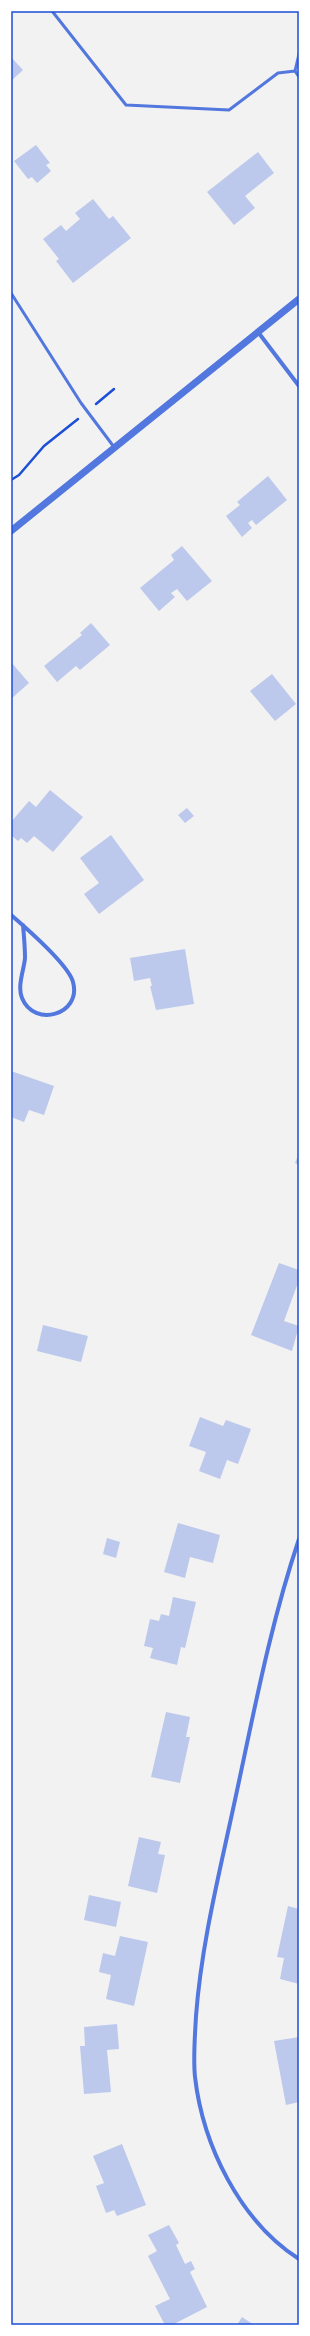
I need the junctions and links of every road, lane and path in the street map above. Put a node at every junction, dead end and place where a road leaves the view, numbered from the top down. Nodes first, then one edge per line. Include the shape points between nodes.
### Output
1 (52, 11) edge
2 (299, 54) edge
3 (295, 70) junction
4 (299, 77) edge
5 (11, 294) edge
6 (299, 299) edge
7 (258, 332) junction
8 (299, 386) edge
9 (114, 389) dead end
10 (87, 412) junction
11 (115, 448) junction
12 (11, 480) edge
13 (11, 531) edge
14 (11, 915) edge
15 (23, 925) junction
16 (299, 1539) edge
17 (299, 2259) edge

1 - 3 lane via 126,105 229,110 278,73
2 - 3 lane
3 - 4 lane
5 - 10 lane
6 - 7 street
7 - 8 street
7 - 11 street
9 - 10 path
10 - 11 lane
10 - 12 path via 44,446 19,475
11 - 13 street
14 - 15 street
15 - 15 street via 60,962 72,981 72,999 67,1008 53,1016 34,1013 21,997 25,950
16 - 17 street via 272,1632 212,1909 202,1961 194,2038 195,2076 200,2108 215,2151 239,2196 255,2218 274,2239

